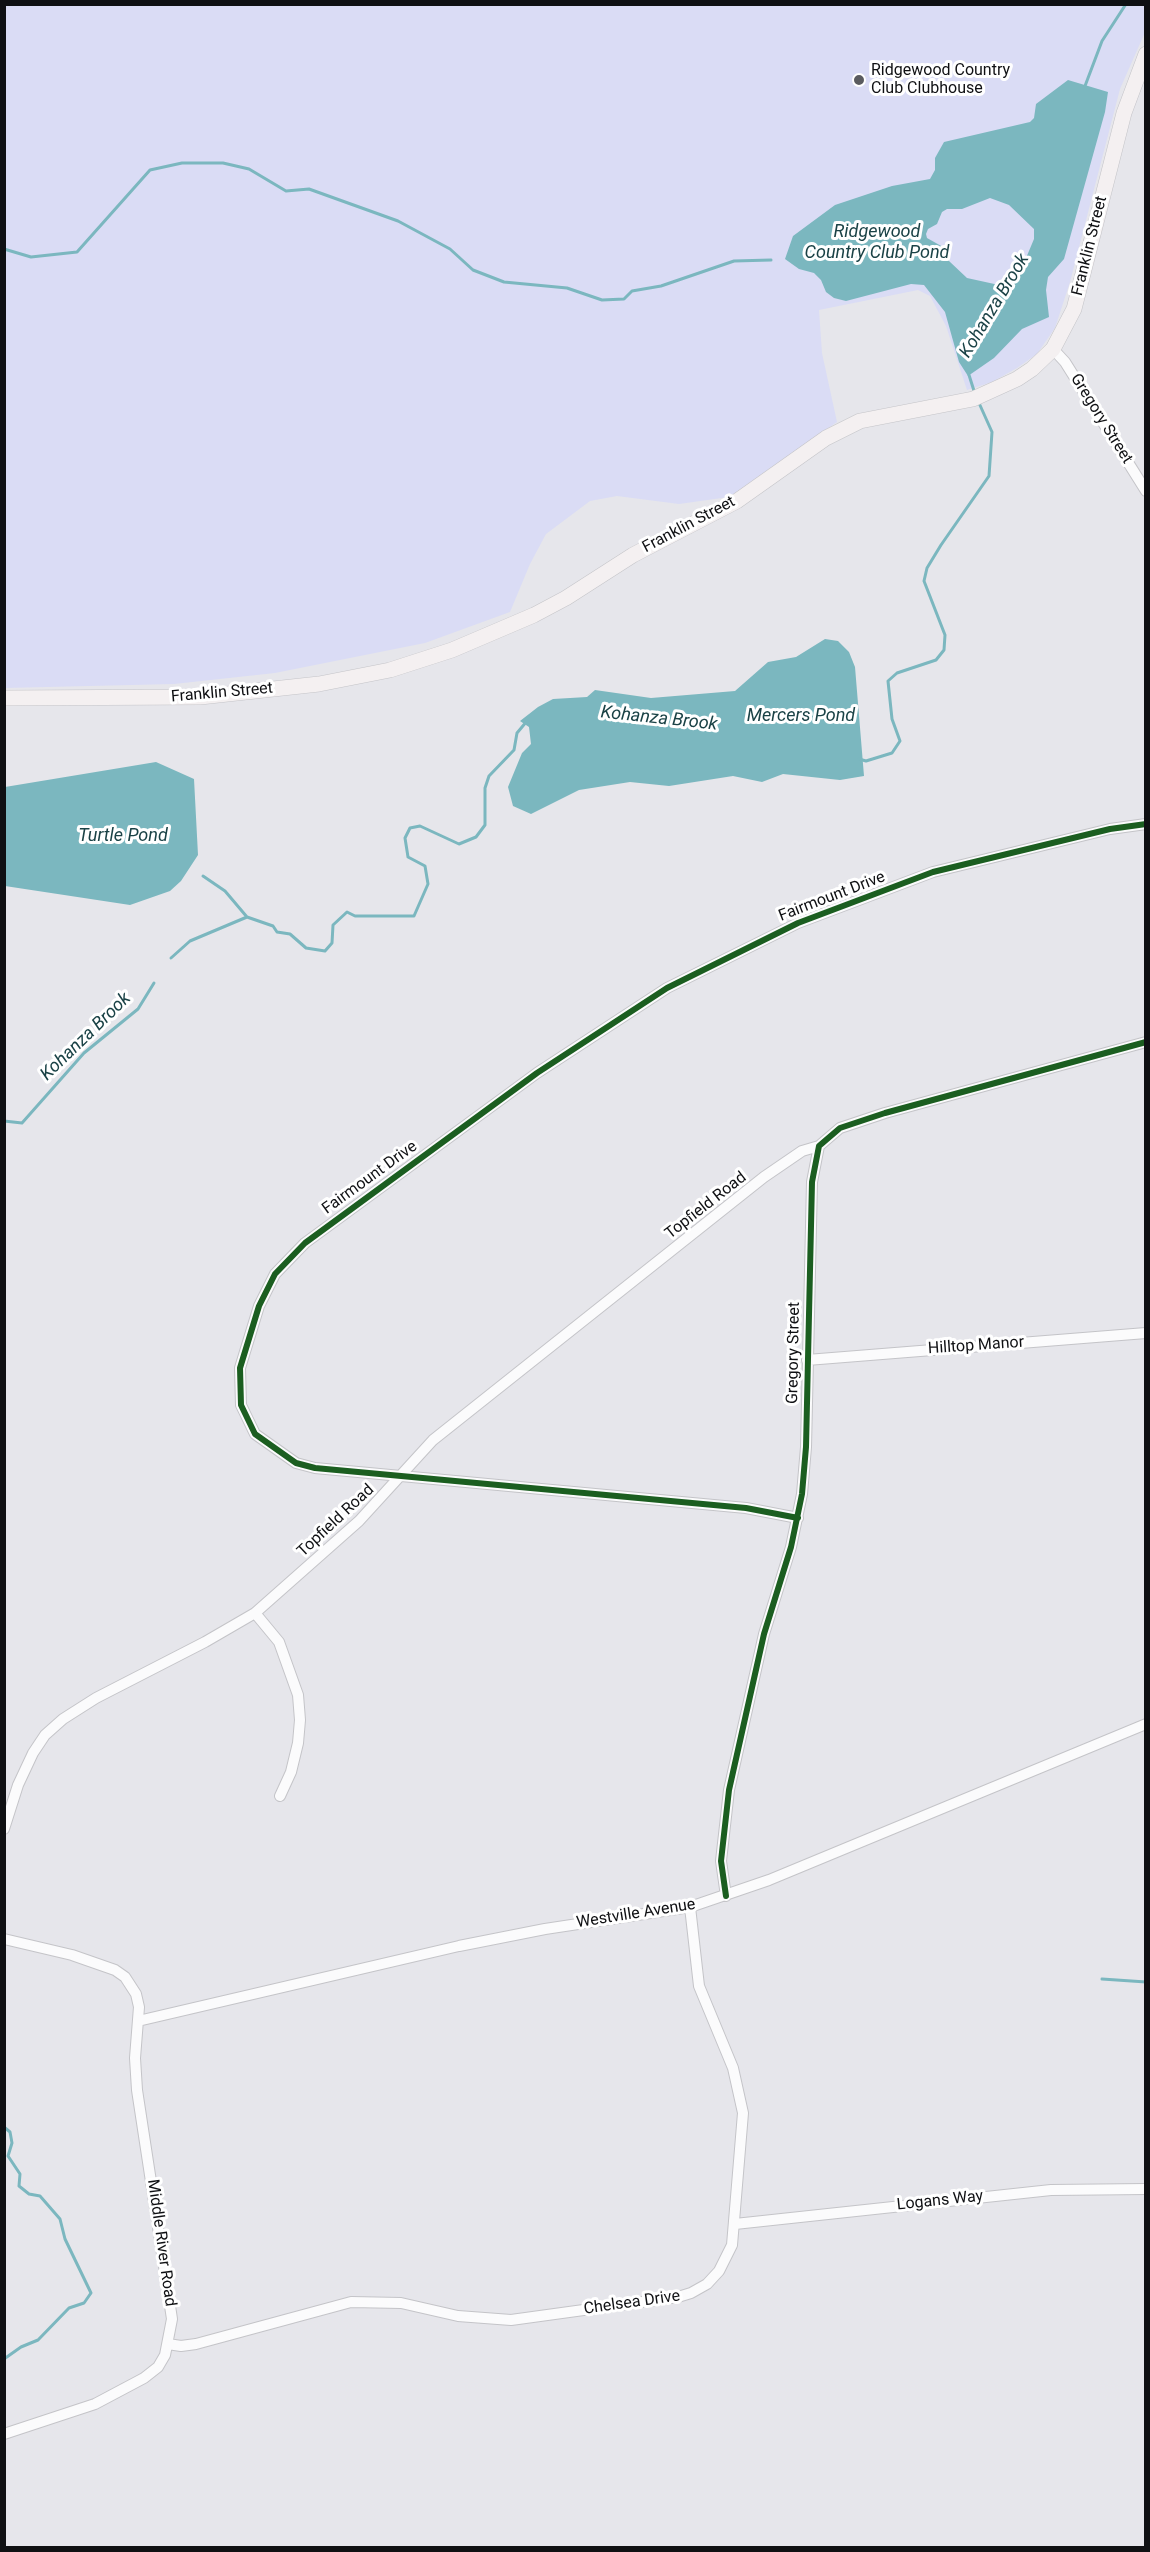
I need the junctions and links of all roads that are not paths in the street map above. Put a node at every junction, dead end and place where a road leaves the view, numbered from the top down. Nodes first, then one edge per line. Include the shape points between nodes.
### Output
1 (1146, 54) edge
2 (1053, 349) junction
3 (1146, 491) edge
4 (4, 698) edge
5 (1146, 825) edge
6 (1146, 1042) edge
7 (819, 1146) junction
8 (1146, 1333) edge
9 (807, 1360) junction
10 (401, 1474) junction
11 (798, 1518) junction
12 (255, 1613) junction
13 (1146, 1724) edge
14 (280, 1796) dead end
15 (4, 1829) edge
16 (726, 1896) junction
17 (690, 1907) junction
18 (4, 1939) edge
19 (138, 2021) junction
20 (1146, 2188) edge
21 (735, 2224) junction
22 (168, 2344) junction
23 (4, 2434) edge

1 - 2 main road, Franklin Street via 1124,113 1074,309
2 - 3 street, Gregory Street
2 - 4 main road, Franklin Street via 1032,369 978,397 860,421 826,438 737,501 633,555 542,611 452,650 390,670 319,684 200,697
5 - 10 street, Fairmount Drive via 1098,832 933,872 798,923 739,951 667,988 585,1040 305,1243 275,1274 245,1347 239,1390 246,1420 267,1446 296,1463
6 - 7 street via 885,1113 840,1128
7 - 9 street, Gregory Street via 812,1182
7 - 10 street, Topfield Road via 802,1151 764,1177 433,1440
8 - 9 street, Hilltop Manor
9 - 11 street, Gregory Street via 806,1447
10 - 11 street, Fairmount Drive via 746,1508
10 - 12 street, Topfield Road via 359,1521
11 - 16 street, Gregory Street via 764,1634 729,1790 721,1861
12 - 14 street via 279,1642 298,1695 298,1743
12 - 15 street, Topfield Road via 63,1719 33,1753
13 - 16 street, Westville Avenue
16 - 17 street, Westville Avenue
17 - 19 street, Westville Avenue via 545,1929 362,1966
17 - 21 street, Chelsea Drive via 699,1986 740,2091 743,2113
18 - 19 street, Middle River Road via 115,1970 136,1994
19 - 22 street, Middle River Road via 137,2090 170,2297
20 - 21 street, Logans Way via 1051,2190
21 - 22 street, Chelsea Drive via 732,2245 719,2271 707,2284 678,2297 511,2320 458,2316 401,2303 351,2302 196,2344
22 - 23 street, Middle River Road via 158,2367 114,2395

